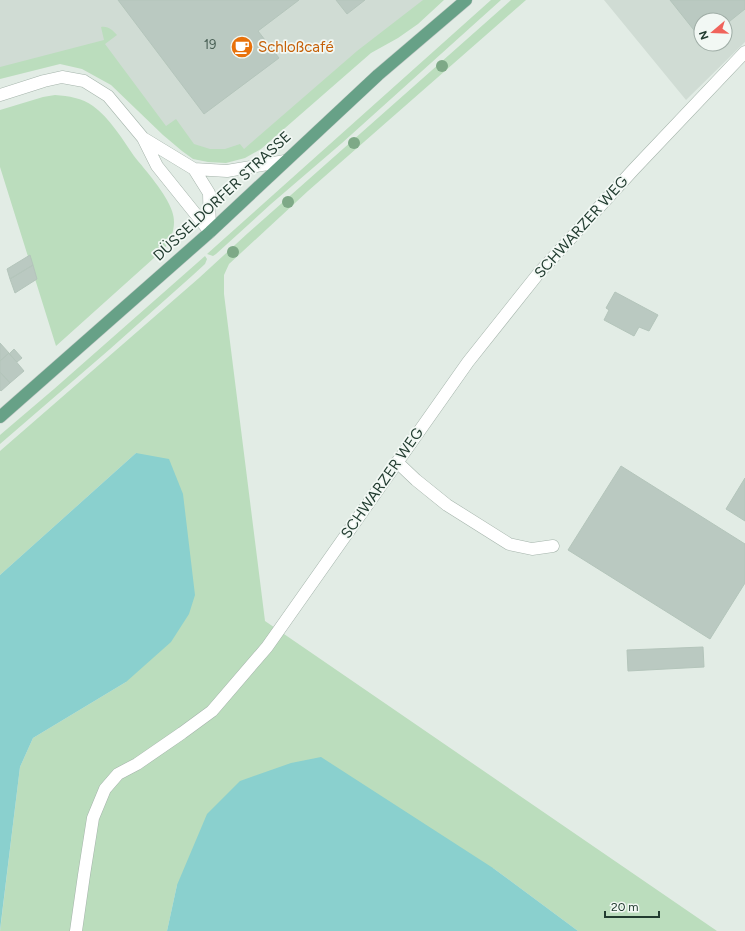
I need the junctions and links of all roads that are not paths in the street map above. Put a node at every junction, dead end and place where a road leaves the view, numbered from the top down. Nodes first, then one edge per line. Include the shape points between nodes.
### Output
1 (466, 0) edge
2 (745, 52) edge
3 (0, 95) edge
4 (143, 138) junction
5 (285, 161) junction
6 (194, 169) junction
7 (210, 232) junction
8 (0, 417) edge
9 (397, 462) junction
10 (553, 546) dead end
11 (76, 931) edge

1 - 5 main road, DÜSSELDORFER STRASSE via 378,75
2 - 9 street, SCHWARZER WEG via 538,274 468,362
3 - 4 street via 62,77 84,81 108,96
4 - 6 street
4 - 7 street via 157,166
5 - 6 street via 227,171
5 - 7 main road, DÜSSELDORFER STRASSE
6 - 7 street via 209,193
7 - 8 main road, DÜSSELDORFER STRASSE
9 - 10 street via 447,505 509,544 532,549
9 - 11 street, SCHWARZER WEG via 267,647 212,711 137,764 118,774 105,789 93,818

